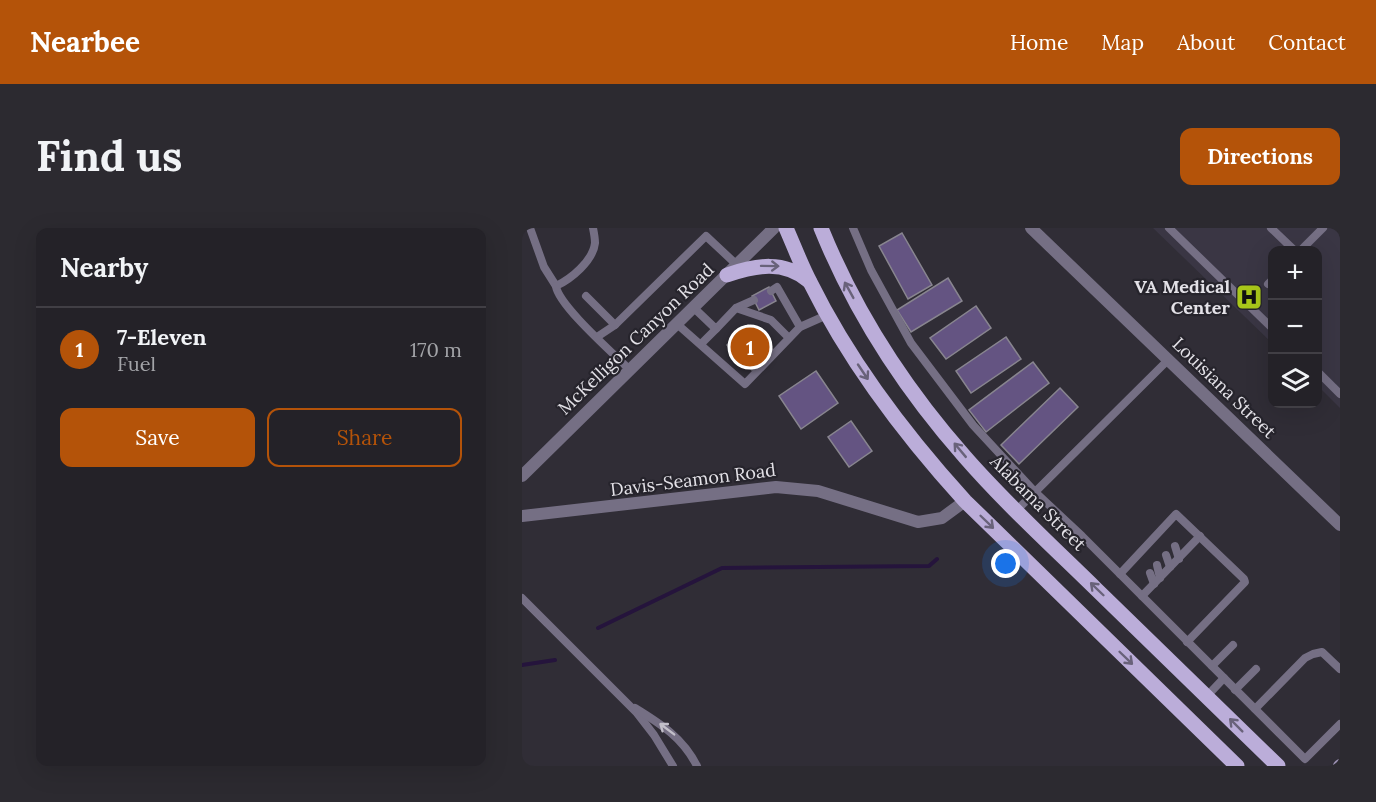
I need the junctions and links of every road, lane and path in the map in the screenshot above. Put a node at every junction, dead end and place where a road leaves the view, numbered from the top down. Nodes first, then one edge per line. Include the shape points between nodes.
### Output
1 (530, 228) edge
2 (593, 228) edge
3 (714, 228) edge
4 (774, 228) edge
5 (786, 228) edge
6 (820, 228) edge
7 (853, 228) edge
8 (1031, 228) edge
9 (1169, 228) edge
10 (1271, 228) edge
11 (1323, 228) edge
12 (706, 236) junction
13 (1290, 246) edge
14 (1305, 246) edge
15 (732, 270) junction
16 (810, 282) junction
17 (556, 286) junction
18 (771, 291) dead end
19 (586, 296) dead end
20 (754, 300) dead end
21 (694, 308) junction
22 (736, 309) junction
23 (827, 315) junction
24 (677, 324) junction
25 (1268, 324) edge
26 (615, 325) junction
27 (800, 327) junction
28 (716, 329) junction
29 (597, 337) junction
30 (789, 338) junction
31 (701, 344) junction
32 (1168, 360) junction
33 (630, 370) junction
34 (1322, 377) edge
35 (1340, 394) edge
36 (522, 476) edge
37 (1035, 492) junction
38 (965, 501) junction
39 (1016, 511) junction
40 (522, 516) edge
41 (1167, 524) junction
42 (1340, 525) edge
43 (1170, 532) dead end
44 (1200, 536) junction
45 (1175, 546) dead end
46 (1166, 555) dead end
47 (1179, 559) junction
48 (1157, 565) dead end
49 (1170, 567) junction
50 (1150, 573) dead end
51 (1120, 574) junction
52 (1157, 581) junction
53 (1142, 596) junction
54 (522, 598) edge
55 (1187, 642) junction
56 (1233, 645) dead end
57 (1212, 666) junction
58 (1256, 669) dead end
59 (1340, 669) edge
60 (1224, 678) junction
61 (1235, 690) junction
62 (1207, 696) junction
63 (627, 702) junction
64 (1255, 709) junction
65 (1340, 724) edge
66 (673, 766) edge
67 (697, 766) edge
68 (1237, 766) edge
69 (1278, 766) edge

1 - 17 lane via 544,267
2 - 17 lane via 595,244 589,258
3 - 12 lane
4 - 15 street, McKelligon Canyon Road
5 - 16 main road
39 -> 6 main road, Alabama Street via 965,458 897,370 841,276
7 - 37 lane via 911,343 973,425
8 - 32 street, Louisiana Street
9 - 25 lane
10 - 13 lane
11 - 14 lane
12 - 15 lane
12 - 26 lane
15 -> 16 main road via 774,266 790,269
15 - 21 street, McKelligon Canyon Road
16 - 23 main road
17 - 29 lane via 557,294
18 - 27 lane via 777,287
19 - 26 lane
20 - 22 lane
21 - 24 street, McKelligon Canyon Road
21 - 28 lane
22 - 28 lane
22 - 30 lane via 771,320
23 - 27 lane
23 -> 38 main road via 886,407
24 - 31 lane
24 - 33 street, McKelligon Canyon Road
26 - 29 lane
27 - 30 lane
28 - 31 lane
29 - 33 lane
30 - 31 lane via 746,384
32 - 37 lane
32 - 42 street, Louisiana Street
33 - 36 street, McKelligon Canyon Road
34 - 35 lane
37 - 39 lane
37 - 51 lane
38 - 40 street, Davis-Seamon Road via 942,518 918,522 818,491 776,487
38 -> 68 main road
62 -> 39 main road, Alabama Street
41 - 43 lane
41 - 44 lane via 1176,514
41 - 51 lane via 1160,537
44 - 47 lane
44 - 55 lane via 1245,582
45 - 47 lane
46 - 49 lane
47 - 49 lane
48 - 52 lane
49 - 52 lane
50 - 52 lane
51 - 53 lane
52 - 53 lane
53 - 55 lane
54 - 63 lane
55 - 57 lane
56 - 57 lane
57 - 60 lane
58 - 61 lane
59 - 64 lane via 1322,652 1313,654
60 - 61 lane
60 - 62 lane
61 - 64 lane
69 -> 62 main road, Alabama Street
63 - 66 lane
67 -> 63 lane via 676,735
64 - 65 lane via 1305,759

